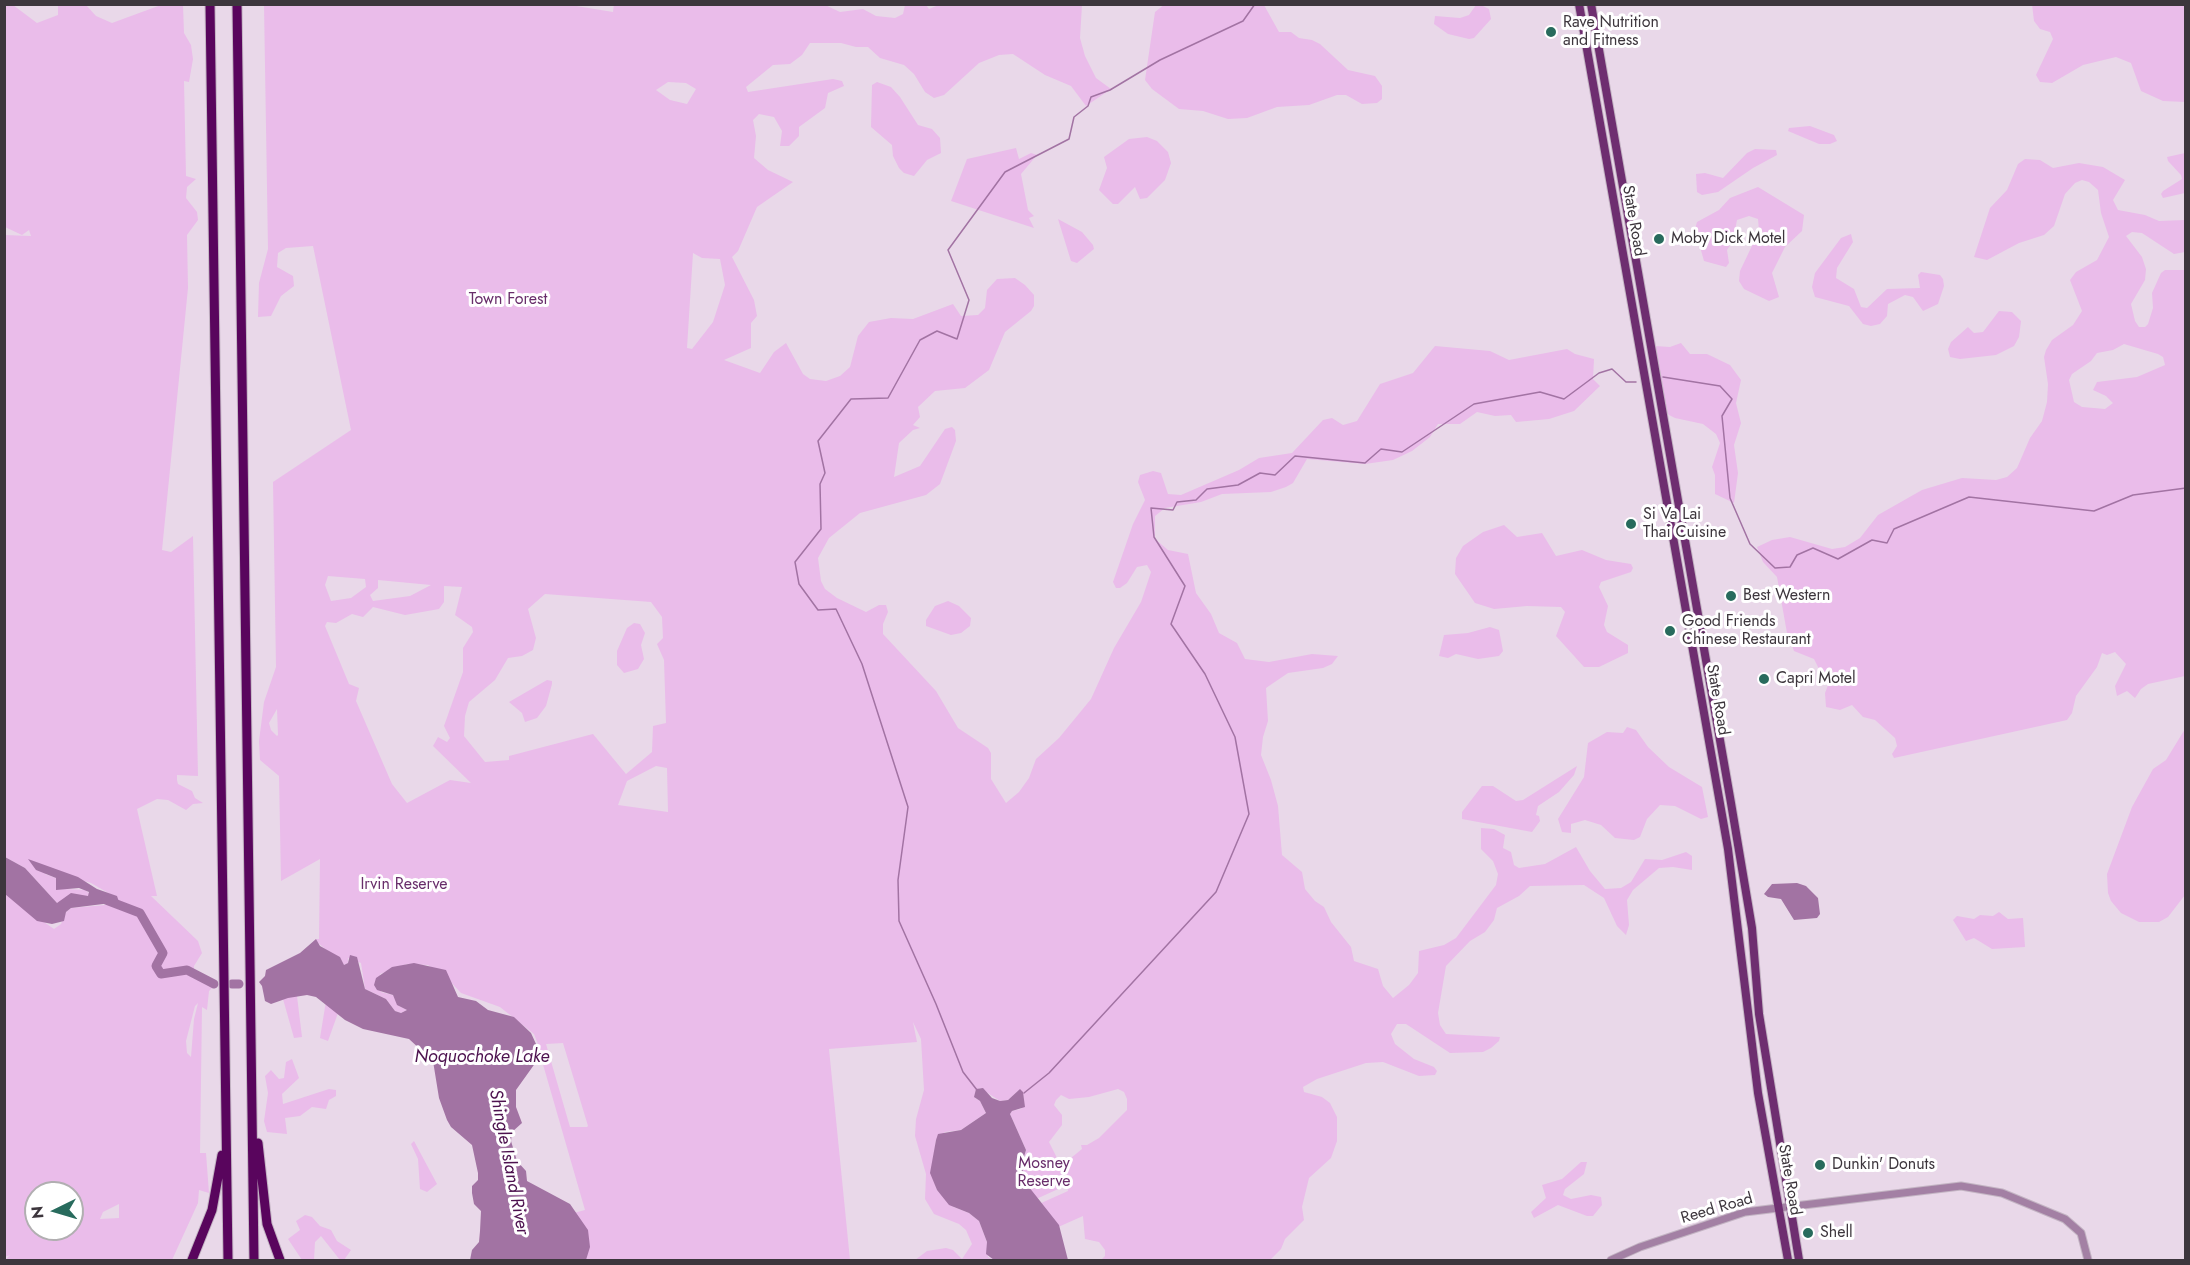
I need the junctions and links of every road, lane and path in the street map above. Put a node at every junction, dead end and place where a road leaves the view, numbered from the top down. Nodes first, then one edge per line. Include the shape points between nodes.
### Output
1 (210, 4) edge
2 (237, 4) edge
3 (1579, 4) edge
4 (1591, 4) edge
5 (251, 1091) junction
6 (226, 1129) junction
7 (1778, 1207) junction
8 (1789, 1207) junction
9 (192, 1260) edge
10 (228, 1260) edge
11 (254, 1260) edge
12 (280, 1260) edge
13 (1611, 1260) edge
14 (1788, 1260) edge
15 (1799, 1260) edge
16 (2088, 1260) edge

1 - 6 highway
2 - 5 highway
3 - 7 main road, State Road via 1728,849 1758,1093
4 - 8 main road, State Road via 1752,928 1759,1014
5 - 11 highway
5 - 12 highway via 266,1216
6 - 9 highway via 214,1200
6 - 10 highway
7 - 8 street, Reed Road
7 - 13 street, Reed Road via 1711,1222
7 - 14 main road, State Road
8 - 15 main road, State Road
8 - 16 street, Reed Road via 1942,1187 1980,1187 2037,1205 2071,1223 2081,1233

